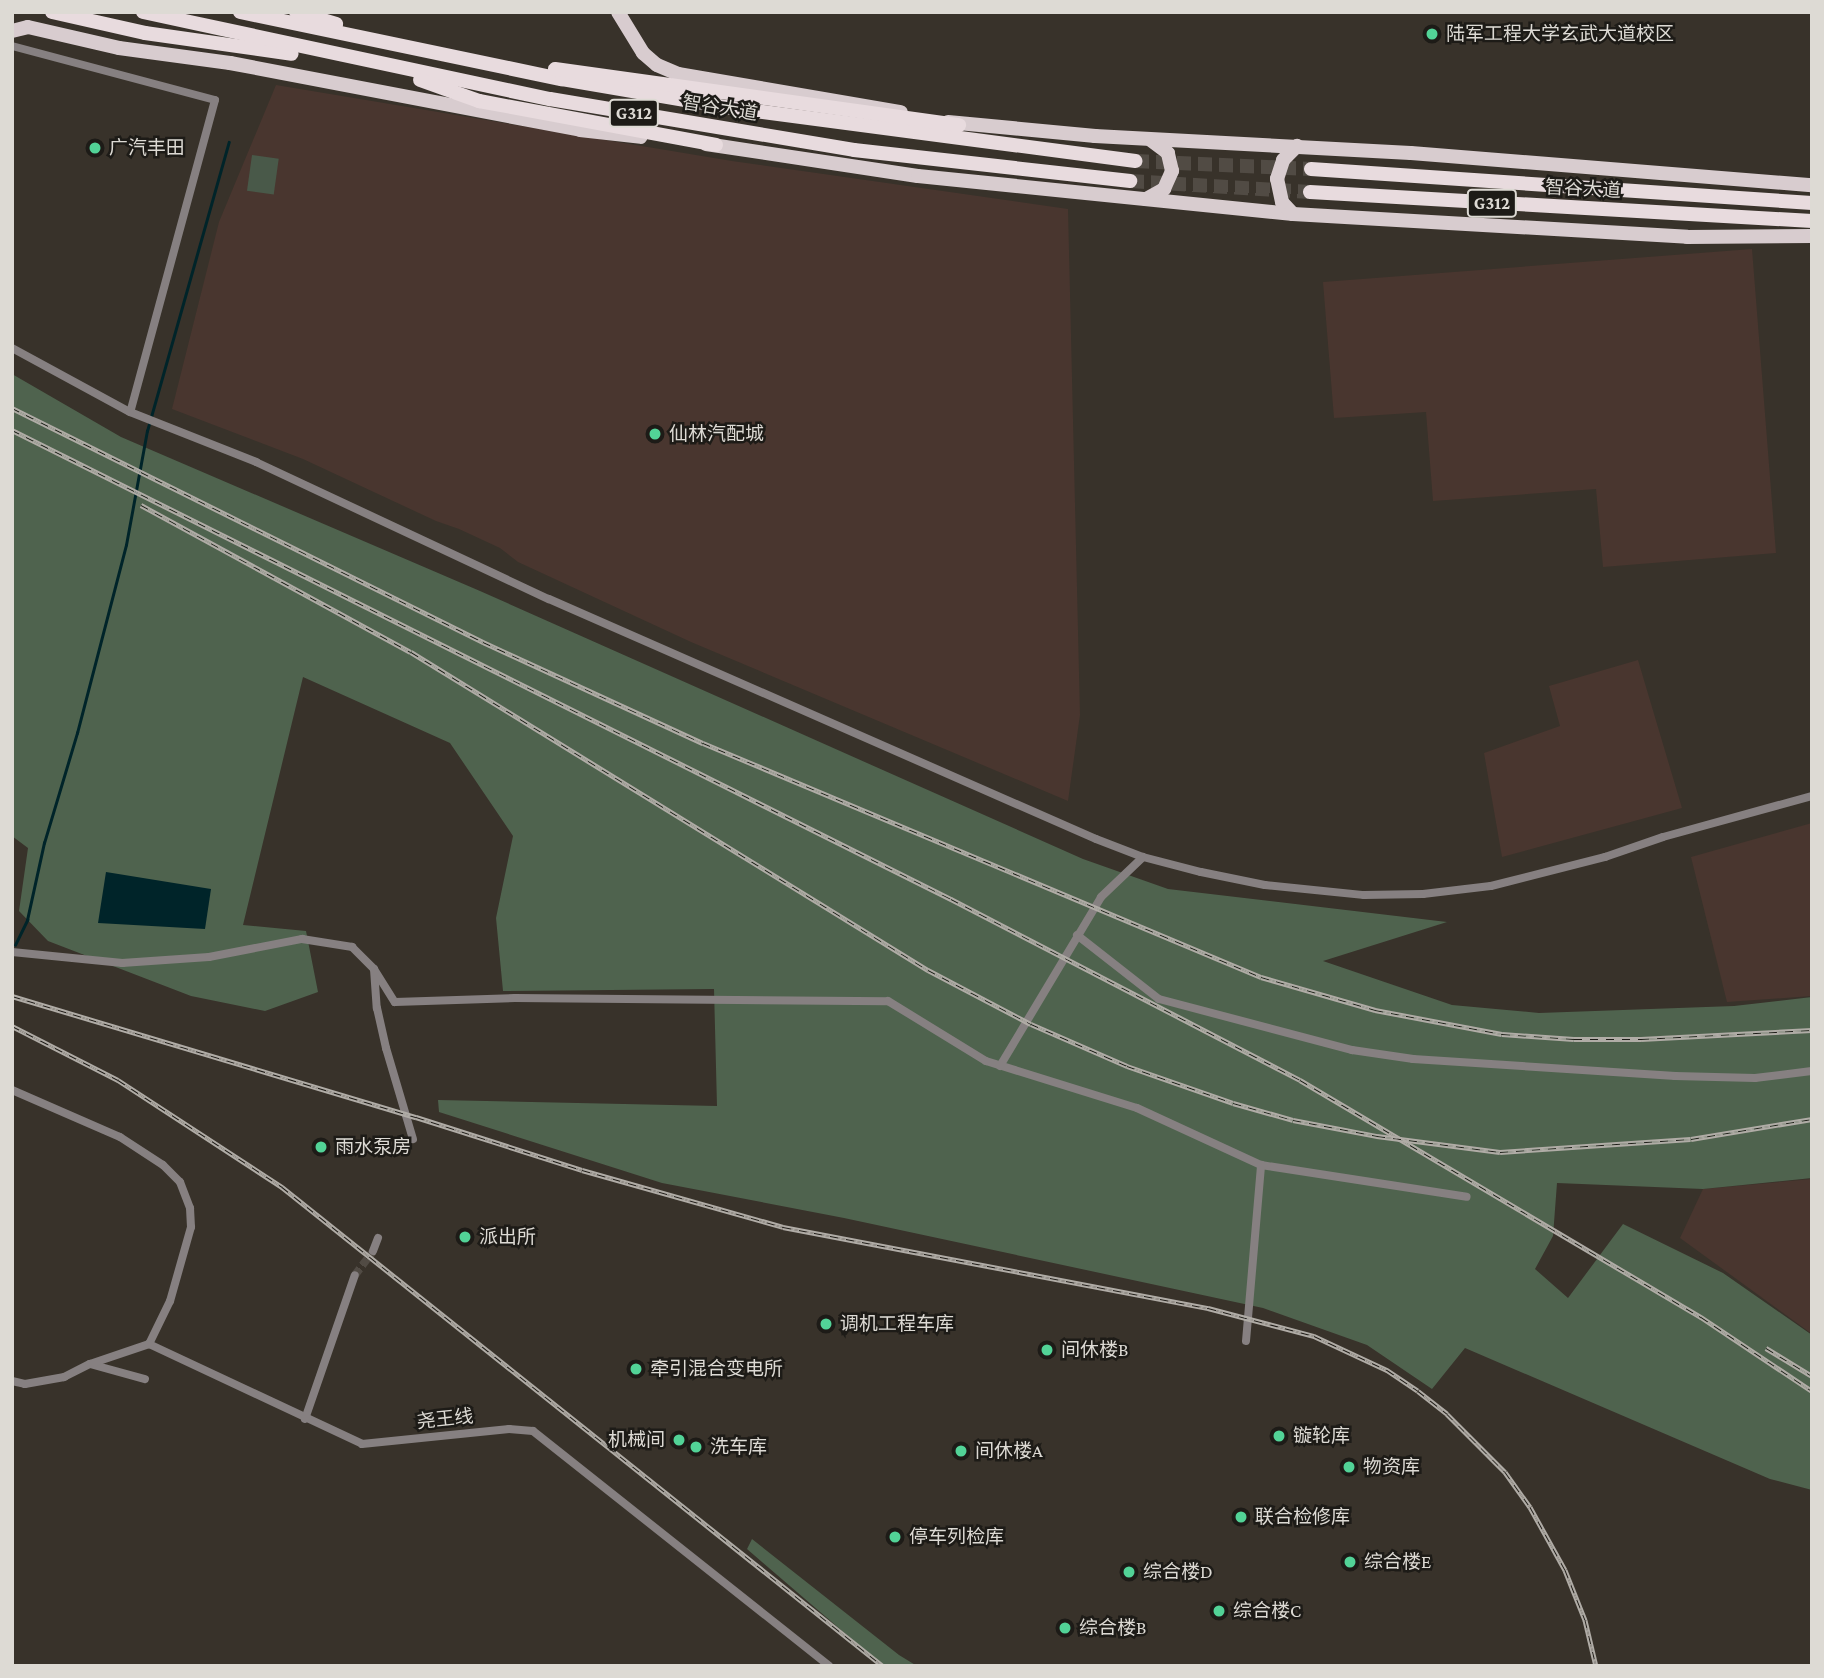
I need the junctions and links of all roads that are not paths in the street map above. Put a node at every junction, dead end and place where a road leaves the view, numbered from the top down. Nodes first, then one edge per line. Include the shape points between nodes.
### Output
1 (52, 12) edge
2 (143, 12) edge
3 (240, 12) edge
4 (296, 12) edge
5 (618, 12) edge
6 (12, 31) edge
7 (12, 46) edge
8 (432, 52) junction
9 (368, 62) junction
10 (959, 125) junction
11 (1137, 138) junction
12 (716, 145) junction
13 (1297, 146) junction
14 (1135, 161) tunnel mouth
15 (1311, 169) tunnel mouth
16 (1130, 181) tunnel mouth
17 (1812, 185) edge
18 (1310, 192) tunnel mouth
19 (1141, 200) junction
20 (1812, 203) edge
21 (1293, 214) junction
22 (1812, 221) edge
23 (1812, 236) edge
24 (12, 348) edge
25 (130, 412) junction
26 (1812, 796) edge
27 (1143, 857) junction
28 (1077, 935) junction
29 (12, 952) edge
30 (374, 969) junction
31 (1000, 1066) junction
32 (1812, 1071) edge
33 (12, 1090) edge
34 (413, 1139) dead end
35 (1261, 1166) junction
36 (1468, 1197) dead end
37 (377, 1238) dead end
38 (373, 1251) tunnel mouth
39 (355, 1275) tunnel mouth
40 (1246, 1341) dead end
41 (149, 1344) junction
42 (90, 1364) junction
43 (145, 1379) dead end
44 (12, 1381) edge
45 (305, 1419) junction
46 (829, 1666) edge

1 - 9 highway via 258,51
2 - 9 highway, 智谷大道 / G312
3 - 8 highway, 智谷大道 / G312
4 - 8 highway
5 - 10 main road via 643,52 657,65 678,74 863,103
6 - 12 main road via 29,27 119,48 230,63 580,130
7 - 25 street via 215,100
8 - 10 highway
8 - 14 highway, 智谷大道 / G312 via 725,107
9 - 12 highway via 479,101
9 - 16 highway, 智谷大道 / G312 via 550,99 853,150
10 - 11 main road
11 - 13 main road
11 - 19 main road via 1160,144 1172,165 1164,189
12 - 19 main road via 918,176
13 - 17 main road
13 - 21 main road via 1283,160 1277,179 1282,202
15 - 20 highway, 智谷大道 / G312
18 - 22 highway, 智谷大道 / G312
19 - 21 main road
21 - 23 main road via 1687,237
24 - 25 street
25 - 27 street via 256,462 549,599
26 - 27 street via 1553,871 1491,886 1423,894 1364,895 1265,885
27 - 28 street via 1101,897
28 - 31 street
28 - 32 street via 1159,999 1363,1052 1675,1076 1755,1078
29 - 30 street via 122,962 208,957 302,939 352,947
30 - 31 street via 395,1002 515,998 888,1001
30 - 34 street via 386,1048
31 - 35 street via 1138,1108
33 - 41 street via 120,1137 180,1182 190,1208 191,1227 170,1301
35 - 36 street
35 - 40 street
37 - 38 street
39 - 45 street
41 - 42 street
41 - 45 street, 尧王线
42 - 43 street
42 - 44 street via 64,1377 25,1384
45 - 46 street, 尧王线 via 362,1444 509,1429 533,1431

